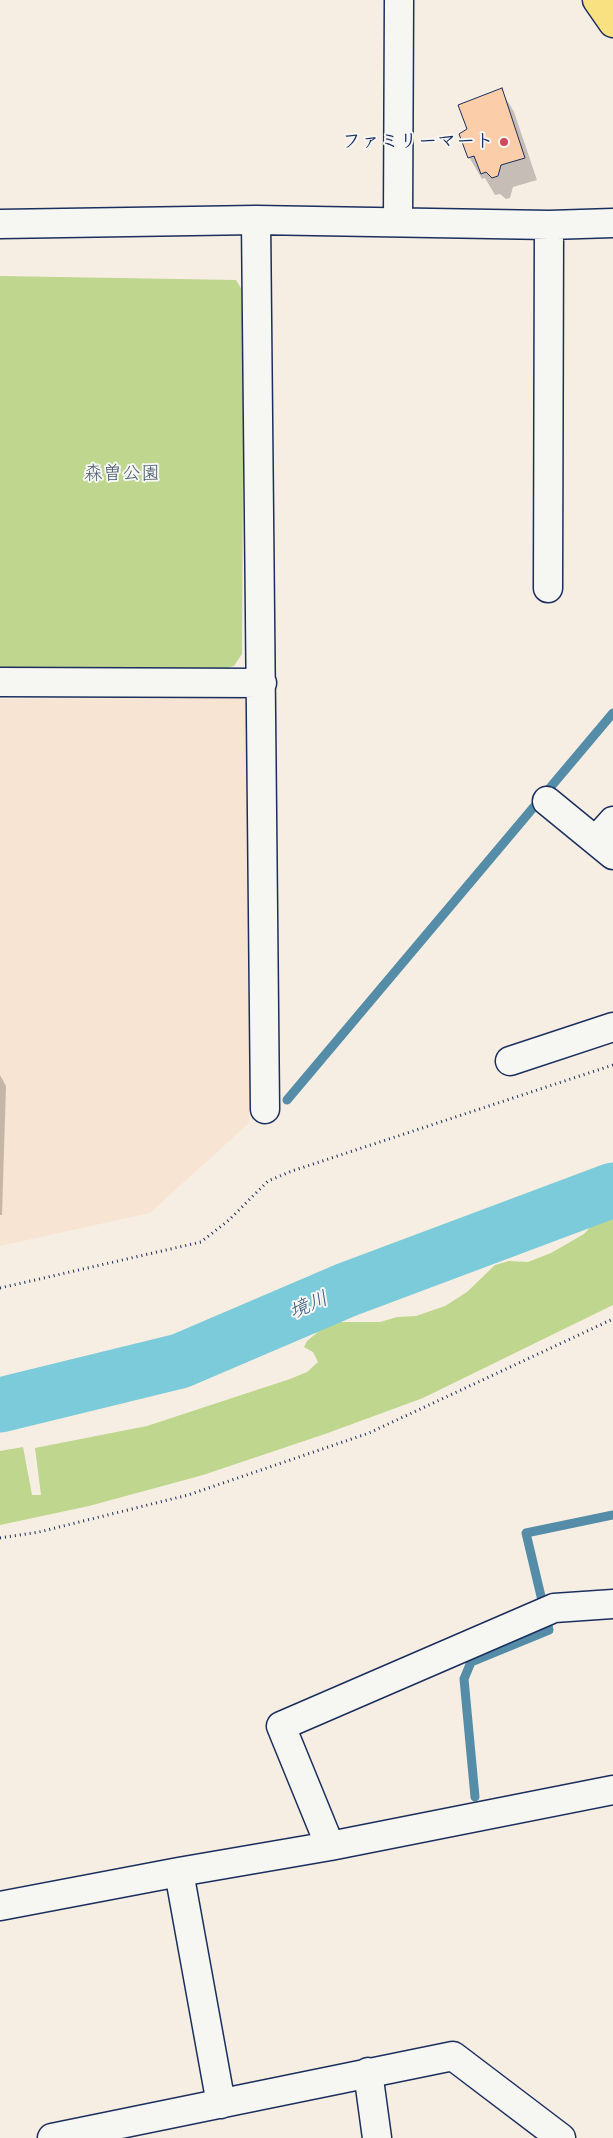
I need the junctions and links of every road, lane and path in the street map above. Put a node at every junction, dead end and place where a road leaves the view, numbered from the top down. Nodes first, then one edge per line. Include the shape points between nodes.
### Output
1 (399, 0) edge
2 (597, 0) edge
3 (613, 23) edge
4 (256, 220) junction
5 (398, 221) junction
6 (613, 223) edge
7 (0, 224) edge
8 (549, 224) junction
9 (548, 588) dead end
10 (0, 682) edge
11 (262, 684) junction
12 (547, 801) dead end
13 (607, 839) edge
14 (613, 1027) edge
15 (510, 1060) dead end
16 (613, 1065) edge
17 (265, 1108) dead end
18 (0, 1288) edge
19 (613, 1319) edge
20 (0, 1538) edge
21 (613, 1604) edge
22 (613, 1790) edge
23 (330, 1846) junction
24 (179, 1872) junction
25 (0, 1906) edge
26 (368, 2072) junction
27 (221, 2104) junction
28 (52, 2138) edge
29 (377, 2138) edge
30 (561, 2138) edge

1 - 5 street
2 - 3 main road
4 - 5 street
4 - 7 street
4 - 11 street
5 - 8 street
6 - 8 street
8 - 9 street
10 - 11 street
11 - 17 street
12 - 13 street
14 - 15 street
16 - 18 path via 268,1181 229,1220 201,1242
19 - 20 path via 369,1433 188,1494 39,1532
21 - 23 street via 554,1608 281,1726
22 - 23 street
23 - 24 street
24 - 25 street
24 - 27 street
26 - 27 street
26 - 29 street
26 - 30 street via 453,2056
27 - 28 street

